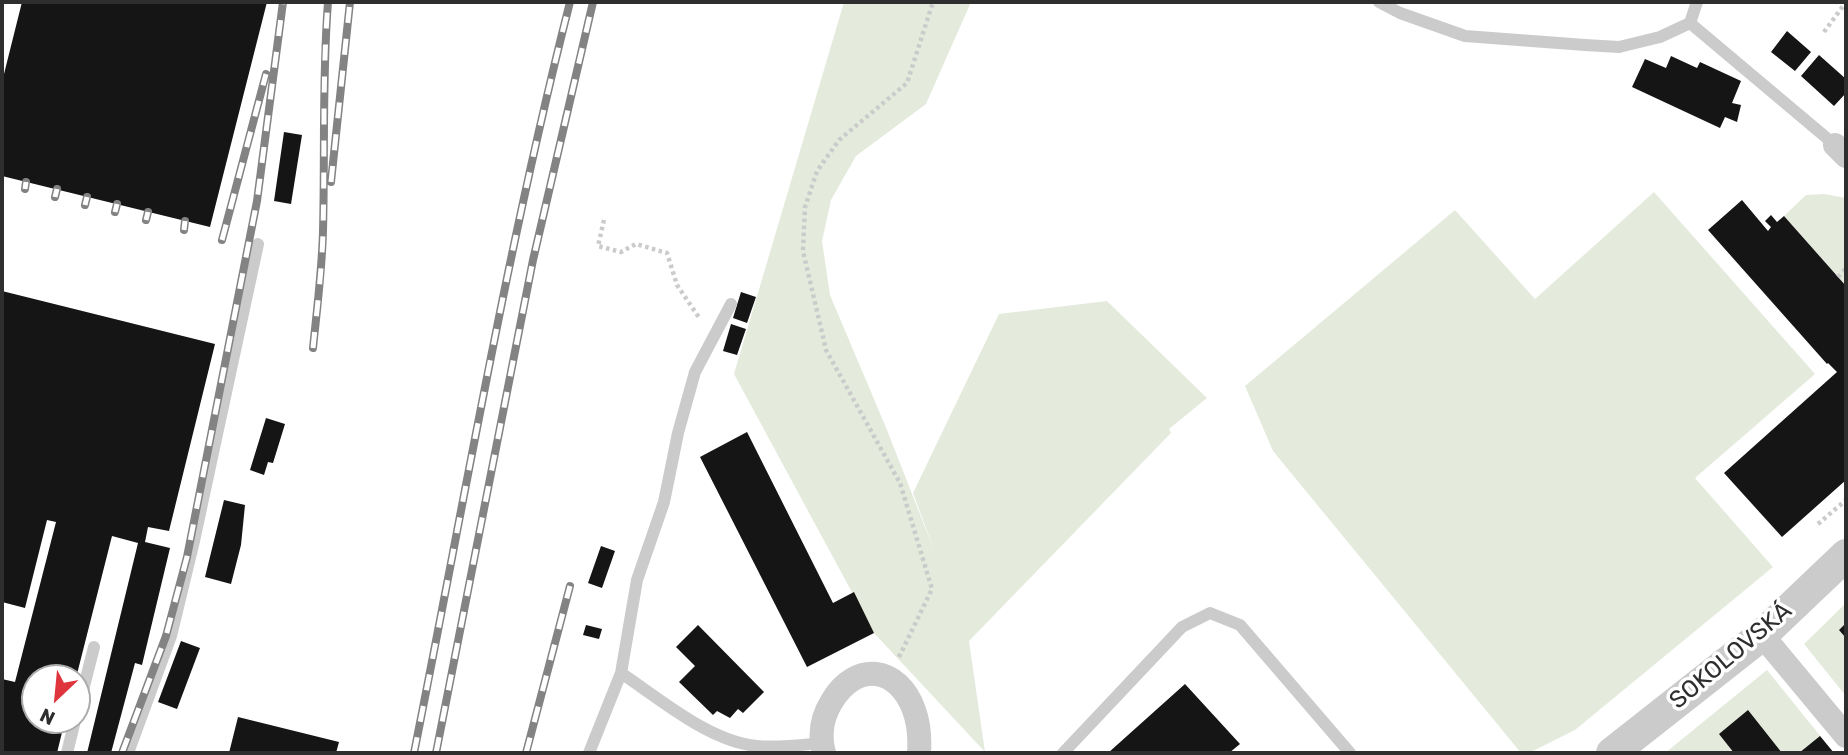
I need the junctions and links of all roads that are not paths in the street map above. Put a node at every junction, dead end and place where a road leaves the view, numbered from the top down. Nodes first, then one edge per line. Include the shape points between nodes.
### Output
1 (1380, 2) edge
2 (1697, 2) edge
3 (1690, 23) junction
4 (1840, 150) edge
5 (258, 244) dead end
6 (731, 304) dead end
7 (1846, 555) edge
8 (1762, 635) junction
9 (94, 646) dead end
10 (90, 664) edge
11 (621, 673) junction
12 (72, 734) edge
13 (1846, 736) edge
14 (823, 748) edge
15 (67, 753) edge
16 (128, 753) edge
17 (589, 753) edge
18 (919, 753) edge
19 (1063, 753) edge
20 (1350, 753) edge
21 (1612, 753) edge

1 - 3 lane via 1465,36 1585,45 1619,47 1660,37
2 - 3 lane
3 - 4 lane
5 - 16 lane via 174,623
6 - 11 lane via 695,372 664,502 637,580
7 - 8 street, SOKOLOVSKÁ
8 - 13 street
8 - 21 street, SOKOLOVSKÁ
9 - 10 lane
11 - 14 lane via 730,741
11 - 17 lane
12 - 15 lane
14 - 18 street via 824,717 842,685 863,673 874,673 900,686 914,709
19 - 20 lane via 1182,627 1210,613 1240,625

